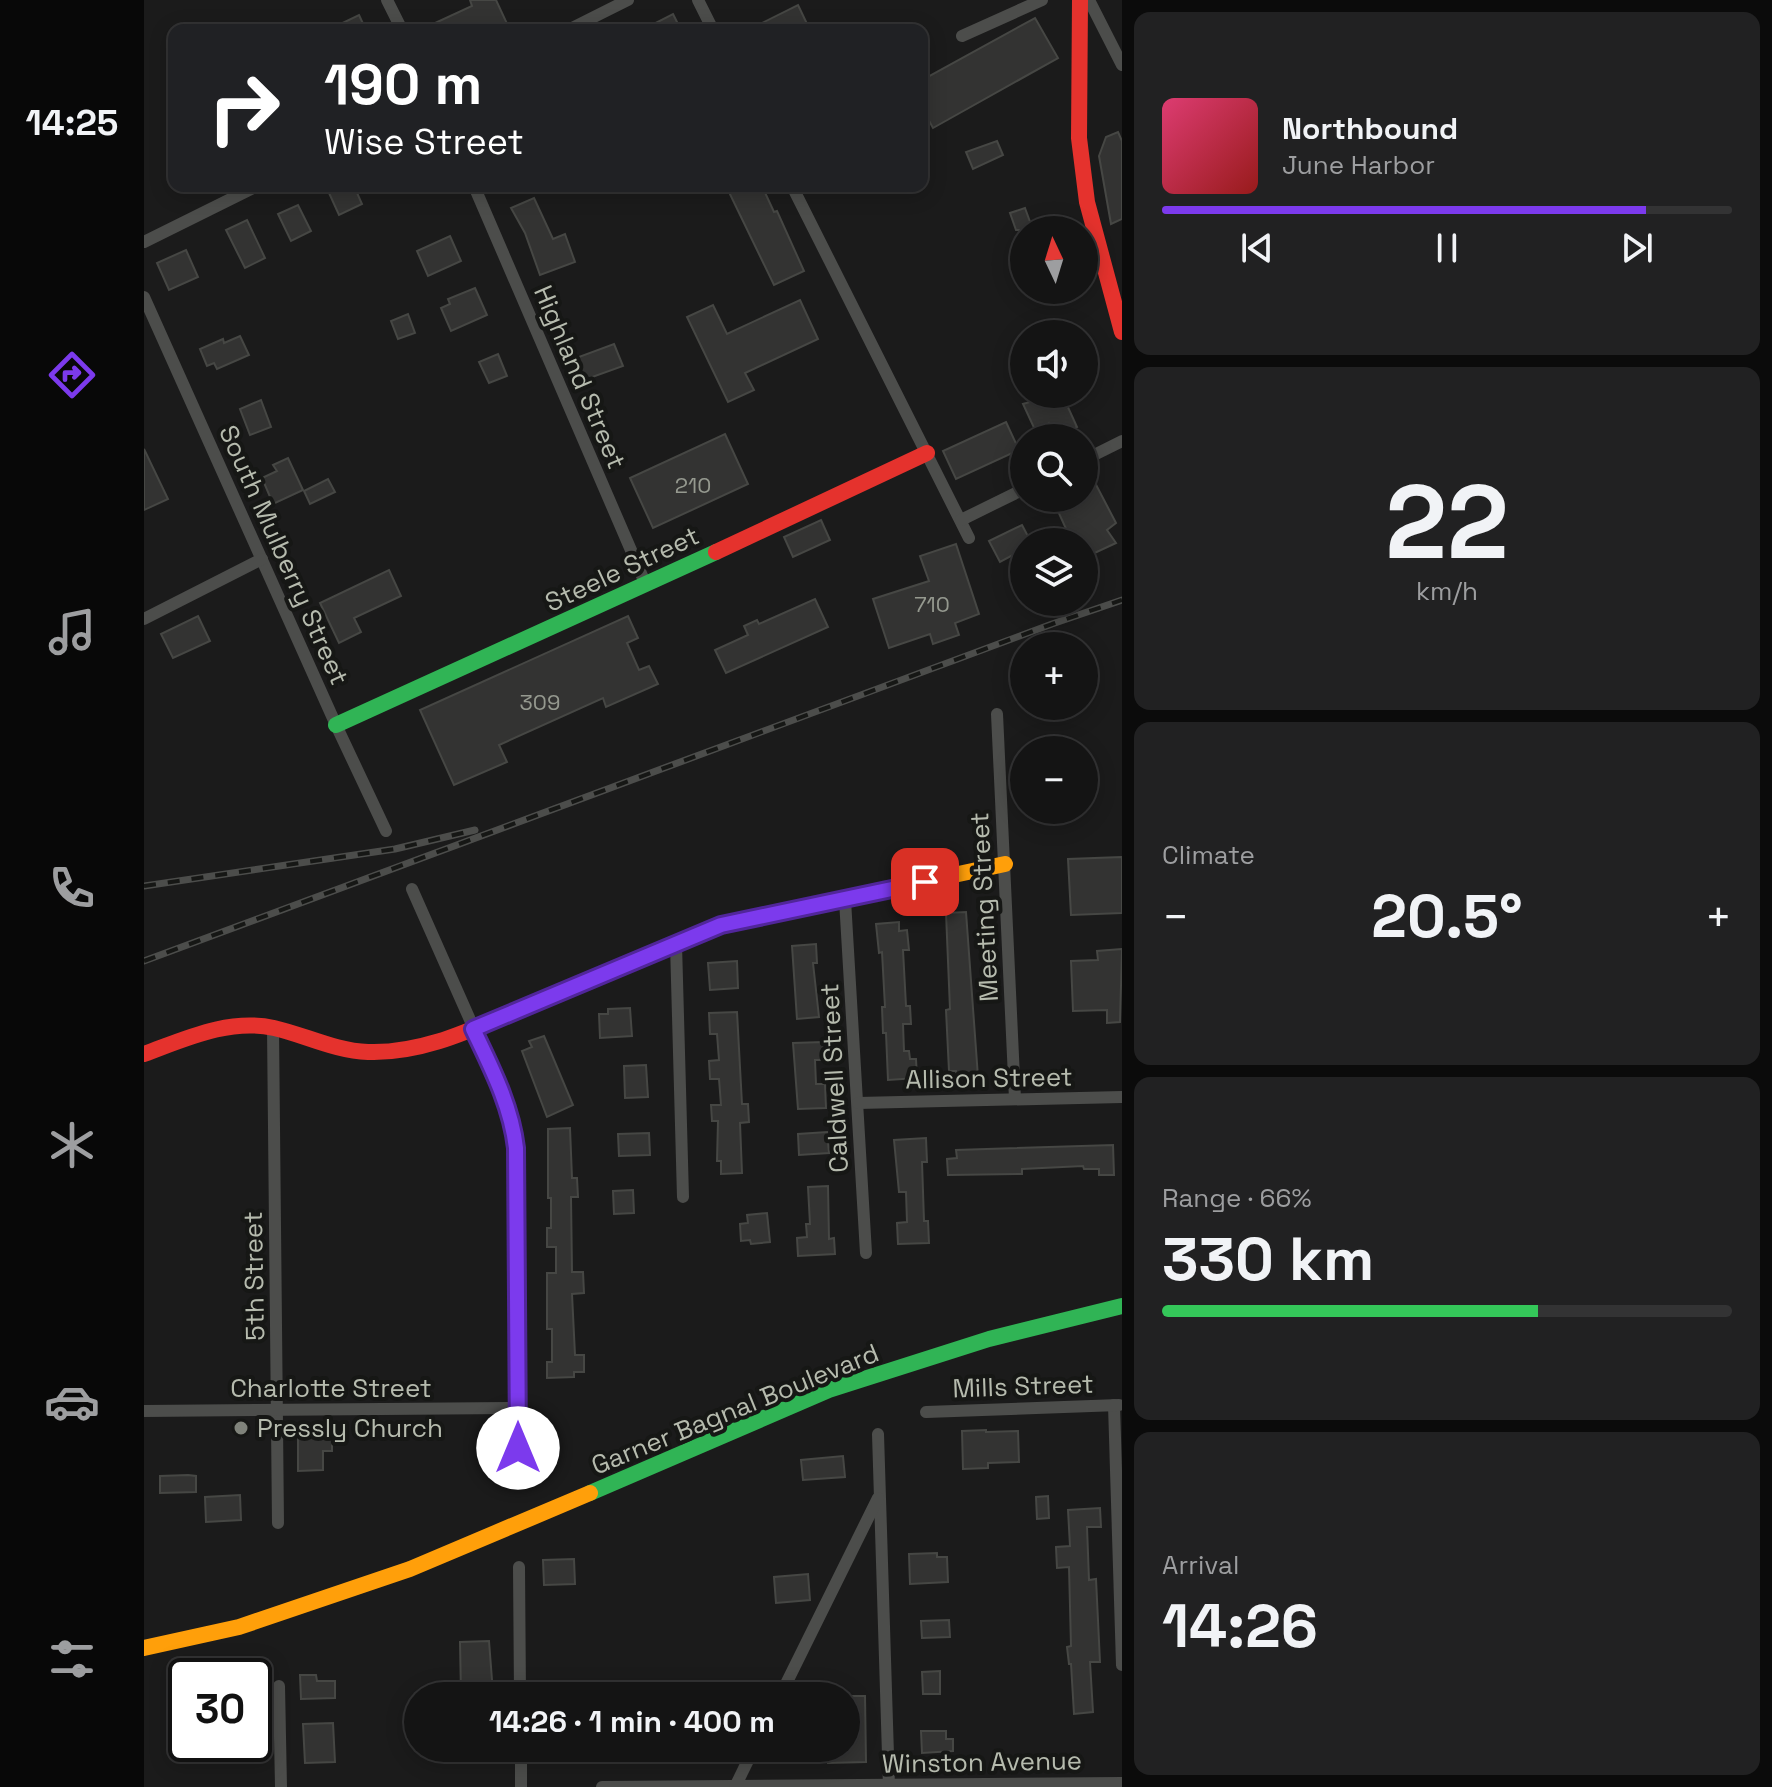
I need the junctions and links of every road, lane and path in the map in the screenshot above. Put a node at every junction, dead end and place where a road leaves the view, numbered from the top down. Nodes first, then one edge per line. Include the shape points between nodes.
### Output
1 (387, 0) edge
2 (628, 0) edge
3 (698, 0) edge
4 (1042, 0) edge
5 (1080, 0) edge
6 (1089, 0) edge
7 (399, 24) edge
8 (580, 24) edge
9 (710, 24) edge
10 (962, 36) dead end
11 (1122, 65) edge
12 (245, 192) edge
13 (477, 192) edge
14 (795, 192) edge
15 (144, 242) edge
16 (144, 297) edge
17 (1122, 332) edge
18 (1122, 441) edge
19 (927, 453) junction
20 (1098, 453) edge
21 (1010, 496) edge
22 (961, 520) junction
23 (969, 538) dead end
24 (262, 559) junction
25 (646, 585) junction
26 (144, 619) edge
27 (997, 714) dead end
28 (336, 725) junction
29 (386, 831) dead end
30 (1005, 864) junction
31 (412, 889) dead end
32 (845, 900) junction
33 (676, 944) junction
34 (273, 1028) junction
35 (473, 1029) junction
36 (144, 1054) edge
37 (1122, 1097) edge
38 (1015, 1099) junction
39 (858, 1103) junction
40 (683, 1197) dead end
41 (866, 1253) dead end
42 (1122, 1306) edge
43 (1118, 1405) edge
44 (518, 1408) junction
45 (277, 1410) junction
46 (144, 1411) edge
47 (926, 1412) dead end
48 (878, 1434) dead end
49 (518, 1448) dead end
50 (880, 1494) junction
51 (278, 1523) dead end
52 (519, 1567) dead end
53 (144, 1648) edge
54 (1122, 1665) edge
55 (520, 1682) edge
56 (787, 1682) edge
57 (279, 1686) dead end
58 (521, 1762) edge
59 (747, 1762) edge
60 (1122, 1783) edge
61 (736, 1786) edge
62 (889, 1786) edge
63 (281, 1787) edge
64 (521, 1787) edge
65 (602, 1787) edge

1 - 7 street
2 - 8 street
3 - 9 street
4 - 10 street
5 - 17 main road via 1079,138 1087,202
6 - 11 street
12 - 15 street
13 - 25 street, Highland Street
14 - 19 street
16 - 24 street, South Mulberry Street
18 - 20 street
19 - 22 street
19 - 25 main road, Steele Street
21 - 22 street
22 - 23 street
24 - 26 street
24 - 28 street, South Mulberry Street
25 - 28 main road, Steele Street
27 - 30 street, Meeting Street
28 - 29 street, South Mulberry Street
30 - 32 main road
30 - 38 street, Meeting Street
31 - 35 street
32 - 33 main road via 740,920
32 - 39 street, Caldwell Street
33 - 35 main road
33 - 40 street
34 - 35 main road via 367,1052 416,1049
34 - 36 main road via 244,1025 209,1031
34 - 45 street, 5th Street
35 - 44 street via 513,1124 516,1148
37 - 38 street, Allison Street
38 - 39 street, Allison Street
39 - 41 street, Caldwell Street
42 - 53 main road, Garner Bagnal Boulevard via 989,1339 829,1390 410,1569 239,1627
43 - 47 street, Mills Street
43 - 54 street
44 - 45 street, Charlotte Street
44 - 49 street
45 - 46 street, Charlotte Street
45 - 51 street, 5th Street
48 - 50 street
50 - 56 street
50 - 62 street
52 - 55 street
57 - 63 street
58 - 64 street
59 - 61 street
60 - 62 street, Winston Avenue
61 - 62 street, Winston Avenue
61 - 65 street, Winston Avenue

